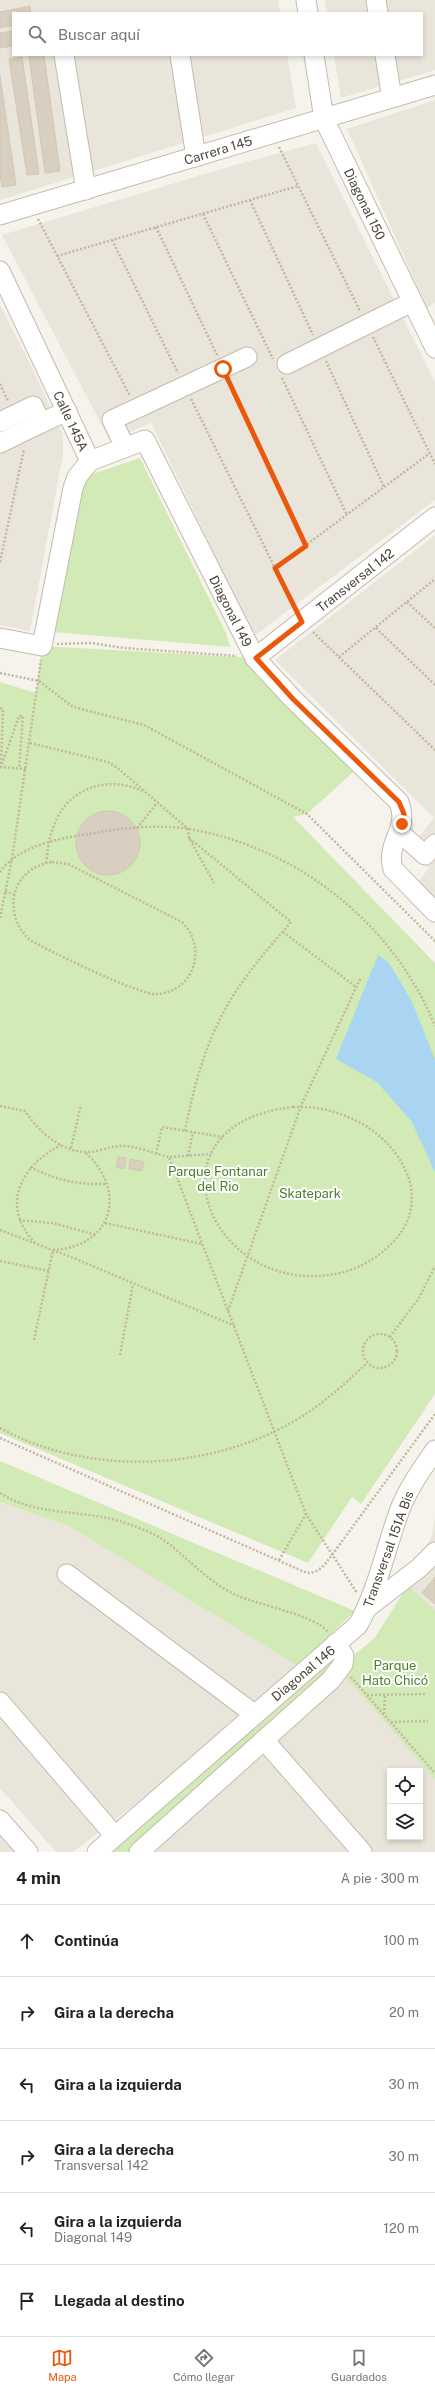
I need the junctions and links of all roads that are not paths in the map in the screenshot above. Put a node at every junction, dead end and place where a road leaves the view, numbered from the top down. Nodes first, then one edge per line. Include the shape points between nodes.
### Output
1 (306, 0) edge
2 (376, 0) edge
3 (308, 12) edge
4 (378, 12) edge
5 (64, 56) edge
6 (180, 56) edge
7 (314, 56) edge
8 (385, 56) edge
9 (435, 86) edge
10 (392, 98) junction
11 (324, 119) junction
12 (196, 157) junction
13 (86, 190) junction
14 (0, 215) edge
15 (0, 270) edge
16 (412, 302) junction
17 (430, 323) edge
18 (435, 348) edge
19 (247, 357) dead end
20 (287, 364) dead end
21 (67, 411) junction
22 (7, 418) edge
23 (35, 426) junction
24 (0, 443) edge
25 (125, 447) junction
26 (90, 460) junction
27 (435, 517) edge
28 (0, 638) edge
29 (256, 658) junction
30 (399, 832) junction
31 (435, 844) edge
32 (435, 912) edge
33 (435, 1450) edge
34 (435, 1552) edge
35 (67, 1574) dead end
36 (367, 1608) junction
37 (336, 1643) junction
38 (0, 1702) edge
39 (254, 1714) junction
40 (264, 1740) junction
41 (0, 1820) edge
42 (115, 1836) junction
43 (28, 1852) edge
44 (97, 1852) edge
45 (139, 1852) edge
46 (362, 1852) edge

1 - 3 street
2 - 4 street
5 - 13 street
6 - 12 street
7 - 11 street, Diagonal 150
8 - 10 street
9 - 10 street, Carrera 145
10 - 11 street, Carrera 145
11 - 12 street, Carrera 145
11 - 16 street, Diagonal 150
12 - 13 street, Carrera 145
13 - 14 street, Carrera 145
15 - 21 street, Calle 145A
16 - 17 street, Diagonal 150
16 - 20 street
17 - 18 street, Diagonal 150
19 - 25 street via 112,420
21 - 23 street
21 - 26 street, Calle 145A
22 - 23 street via 33,406
23 - 24 street
25 - 26 street
25 - 29 street, Diagonal 149 via 145,440
26 - 28 street, Calle 145A via 77,477 73,488 42,646
27 - 29 street, Transversal 142
29 - 30 street, Diagonal 149 via 293,699 399,802 404,814
30 - 31 street via 424,855
30 - 32 street via 392,849 393,869
33 - 36 street, Transversal 151A Bis via 410,1487
34 - 36 street via 419,1568
35 - 39 street
36 - 37 street, Transversal 151A Bis via 358,1625
37 - 39 street, Diagonal 146
37 - 40 street, Diagonal 146 via 344,1656 341,1667 331,1680
38 - 42 street
39 - 42 street, Diagonal 146
40 - 45 street, Diagonal 146
40 - 46 street
41 - 43 street
42 - 44 street, Diagonal 146

